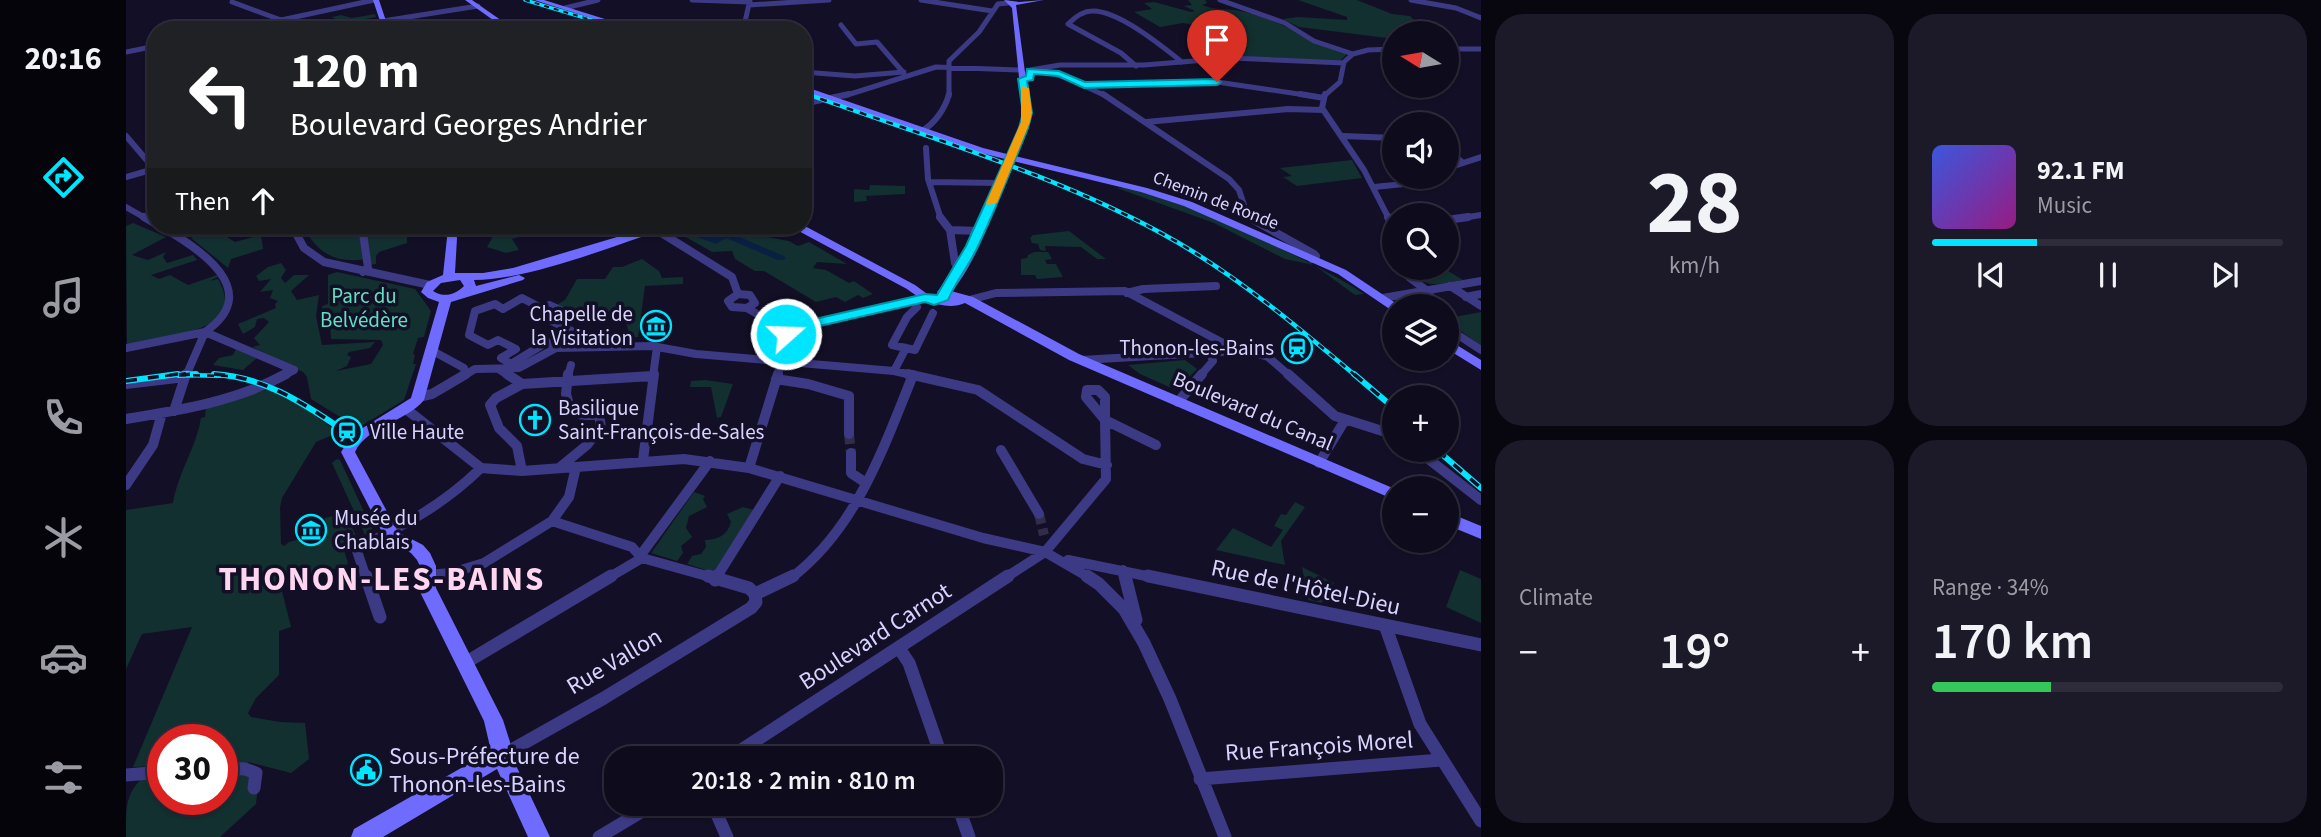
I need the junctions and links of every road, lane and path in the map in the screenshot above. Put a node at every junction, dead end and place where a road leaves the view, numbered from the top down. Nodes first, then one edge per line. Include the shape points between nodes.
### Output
1 (375, 0) edge
2 (468, 0) edge
3 (537, 0) edge
4 (598, 0) edge
5 (692, 0) edge
6 (829, 0) edge
7 (921, 0) edge
8 (1220, 0) edge
9 (1411, 0) edge
10 (1443, 0) edge
11 (1038, 1) edge
12 (232, 2) dead end
13 (750, 2) edge
14 (1017, 3) edge
15 (478, 6) junction
16 (565, 8) junction
17 (1456, 8) junction
18 (992, 11) junction
19 (1481, 18) edge
20 (282, 20) junction
21 (277, 21) edge
22 (383, 21) joint
23 (499, 21) edge
24 (608, 21) edge
25 (745, 21) edge
26 (841, 25) dead end
27 (1194, 30) dead end
28 (1477, 42) dead end
29 (147, 48) edge
30 (1382, 49) edge
31 (1460, 49) edge
32 (1473, 49) junction
33 (1481, 49) edge
34 (126, 52) edge
35 (1353, 54) junction
36 (1231, 58) junction
37 (1182, 62) junction
38 (1344, 63) junction
39 (1136, 66) junction
40 (950, 67) junction
41 (1039, 69) junction
42 (902, 71) junction
43 (812, 73) edge
44 (910, 74) junction
45 (1022, 74) junction
46 (1084, 85) junction
47 (812, 91) edge
48 (831, 98) junction
49 (1324, 99) junction
50 (812, 102) edge
51 (1323, 110) junction
52 (1146, 122) junction
53 (922, 131) junction
54 (126, 136) edge
55 (1343, 136) junction
56 (1382, 138) edge
57 (926, 148) dead end
58 (1011, 156) junction
59 (1481, 157) edge
60 (1459, 159) edge
61 (147, 161) edge
62 (1462, 162) junction
63 (1459, 164) edge
64 (147, 172) edge
65 (126, 177) edge
66 (929, 182) junction
67 (1000, 183) junction
68 (1382, 186) edge
69 (1374, 187) junction
70 (1382, 203) edge
71 (126, 208) edge
72 (1481, 215) edge
73 (1459, 218) edge
74 (147, 219) edge
75 (812, 229) edge
76 (950, 230) junction
77 (979, 231) junction
78 (812, 233) edge
79 (176, 235) edge
80 (297, 235) edge
81 (363, 235) edge
82 (451, 235) edge
83 (639, 235) edge
84 (643, 235) edge
85 (669, 235) edge
86 (843, 248) junction
87 (1312, 259) junction
88 (363, 272) junction
89 (956, 275) junction
90 (449, 277) junction
91 (464, 278) junction
92 (1412, 280) edge
93 (1481, 281) edge
94 (430, 285) junction
95 (1216, 286) dead end
96 (1450, 286) junction
97 (1471, 287) dead end
98 (1425, 291) junction
99 (466, 292) junction
100 (1127, 293) junction
101 (738, 294) junction
102 (1407, 294) edge
103 (1428, 294) edge
104 (1481, 294) edge
105 (931, 295) junction
106 (1382, 297) edge
107 (1466, 297) junction
108 (446, 299) junction
109 (969, 300) junction
110 (1481, 306) edge
111 (747, 308) junction
112 (982, 309) junction
113 (933, 313) dead end
114 (205, 332) junction
115 (787, 332) junction
116 (1459, 335) edge
117 (1230, 346) junction
118 (657, 347) junction
119 (126, 348) edge
120 (559, 348) junction
121 (906, 348) junction
122 (430, 350) junction
123 (1481, 350) edge
124 (1459, 351) edge
125 (1210, 353) junction
126 (780, 360) junction
127 (1081, 360) junction
128 (571, 365) dead end
129 (1481, 366) edge
130 (498, 369) junction
131 (894, 371) junction
132 (465, 375) junction
133 (914, 375) junction
134 (652, 376) junction
135 (185, 377) junction
136 (776, 379) junction
137 (565, 382) junction
138 (126, 384) edge
139 (522, 384) junction
140 (418, 397) junction
141 (1178, 402) junction
142 (406, 409) junction
143 (174, 411) junction
144 (162, 413) junction
145 (126, 419) edge
146 (1345, 420) junction
147 (1382, 431) edge
148 (849, 434) tunnel mouth
149 (1156, 445) dead end
150 (1001, 450) dead end
151 (851, 453) tunnel mouth
152 (643, 460) junction
153 (710, 461) junction
154 (1432, 462) edge
155 (1320, 463) junction
156 (1107, 465) junction
157 (576, 467) junction
158 (481, 468) junction
159 (559, 468) junction
160 (749, 468) junction
161 (522, 471) junction
162 (780, 477) junction
163 (866, 483) junction
164 (126, 485) edge
165 (1382, 489) edge
166 (859, 499) junction
167 (1481, 500) edge
168 (1039, 514) tunnel mouth
169 (552, 522) junction
170 (1459, 523) edge
171 (389, 531) junction
172 (1481, 533) edge
173 (1047, 544) junction
174 (641, 557) junction
175 (1060, 559) junction
176 (1123, 570) junction
177 (427, 575) junction
178 (715, 580) junction
179 (755, 594) junction
180 (380, 617) dead end
181 (1385, 625) junction
182 (1140, 636) junction
183 (1481, 645) edge
184 (899, 648) junction
185 (465, 663) junction
186 (748, 746) edge
187 (938, 746) edge
188 (501, 756) junction
189 (1441, 760) junction
190 (238, 769) edge
191 (147, 773) edge
192 (126, 775) edge
193 (1200, 779) junction
194 (254, 788) dead end
195 (634, 816) edge
196 (718, 816) edge
197 (962, 816) edge
198 (1481, 821) edge
199 (362, 837) edge
200 (539, 837) edge
201 (599, 837) edge
202 (727, 837) edge
203 (969, 837) edge
204 (1225, 837) edge

1 - 20 street
1 - 22 street
2 - 15 street
3 - 16 street
4 - 16 street
5 - 13 street
6 - 13 street
7 - 18 street
8 - 35 street
9 - 17 street
10 - 17 street
11 - 14 street
12 - 20 street
13 - 25 street
14 - 18 street via 999,4
14 - 45 street
15 - 22 street
15 - 23 street
16 - 24 street
17 - 19 street
18 - 40 street via 979,32 949,61
20 - 21 street
26 - 42 street via 856,44 877,43
27 - 36 street
28 - 32 street via 1469,45
29 - 34 street
30 - 35 street
31 - 32 street
32 - 33 street
35 - 38 street
36 - 37 street
36 - 38 street
37 - 39 street
37 - 39 street via 1104,12 1084,12 1068,24
38 - 49 street via 1340,82
39 - 41 street
40 - 44 street
40 - 45 street
40 - 53 street via 947,107
41 - 45 street via 1030,71 1030,78
41 - 46 street
42 - 43 street via 865,76
42 - 44 street
44 - 48 street
45 - 58 street via 1027,117
46 - 49 street via 1217,82
46 - 52 street
47 - 48 street, Chemin de Ronde
48 - 50 street
48 - 53 street, Chemin de Ronde
49 - 51 street
51 - 52 street
51 - 55 street
52 - 87 street via 1229,178 1239,190 1248,217 1314,254
53 - 58 street, Chemin de Ronde
54 - 61 street
55 - 56 street
55 - 69 street
57 - 66 street
58 - 67 street
58 - 87 street, Chemin de Ronde via 1176,200
59 - 62 street
60 - 62 street
62 - 63 street
64 - 65 street
66 - 67 street
66 - 76 street via 938,214
67 - 77 street
68 - 69 street
69 - 70 street
71 - 74 street
72 - 73 street
75 - 86 street
76 - 77 street
76 - 89 street
77 - 89 street
78 - 86 street
79 - 114 street via 230,285 227,314
80 - 88 street via 314,257
81 - 88 street via 368,268
82 - 90 street
83 - 91 street via 493,276
84 - 99 street
85 - 101 street via 734,278
86 - 105 street
87 - 106 street, Chemin de Ronde
88 - 94 street
89 - 105 street
89 - 109 street
90 - 91 street
90 - 94 street
91 - 99 street via 471,284
92 - 98 street
93 - 96 street
94 - 108 street via 429,295
95 - 100 street
96 - 98 street
96 - 107 street
97 - 104 street
98 - 102 street
98 - 103 street
99 - 108 street
100 - 109 street via 996,293
100 - 117 street
101 - 111 street via 755,298
101 - 111 street via 729,299 729,305
104 - 107 street
105 - 109 street, Boulevard du Canal
105 - 112 street, Boulevard du Canal
105 - 115 street
105 - 121 street via 907,317 892,345
107 - 110 street
108 - 122 street
109 - 112 street, Boulevard du Canal
111 - 115 street
112 - 127 street, Boulevard du Canal
113 - 121 street via 915,350
114 - 119 street
114 - 135 street
114 - 143 street via 294,370 243,394
115 - 126 street
116 - 123 street
117 - 125 street via 1227,351
117 - 146 street via 1268,357
118 - 120 street
118 - 126 street
118 - 134 street
120 - 120 street via 580,335 545,318 559,310 549,305 543,309 522,298 503,309 495,304 475,310 469,335 488,345 498,340 516,349 501,358 511,364 547,342
120 - 130 street via 522,367
121 - 131 street
122 - 132 street via 464,368
122 - 140 street
124 - 129 street
125 - 127 street
125 - 141 street via 1213,361
126 - 131 street
126 - 136 street
127 - 141 street, Boulevard du Canal
128 - 137 street
130 - 132 street via 477,369
130 - 139 street
131 - 133 street
132 - 140 street
133 - 156 street via 978,390 1083,459
133 - 163 street, Rue Vallon
134 - 137 street
134 - 152 street
135 - 138 street
135 - 143 street
136 - 148 street via 849,396
136 - 160 street
137 - 139 street
137 - 159 street via 568,405 581,415 599,415 601,427
139 - 161 street via 490,405 491,415 517,446
140 - 142 street
141 - 155 street, Boulevard du Canal
142 - 158 street
142 - 171 street via 348,448
143 - 144 street
144 - 145 street
144 - 164 street via 153,445
146 - 147 street
146 - 155 street
149 - 156 street via 1106,421
150 - 168 street
151 - 163 street via 851,473
152 - 153 street
152 - 157 street
153 - 160 street
153 - 174 street
154 - 167 street
155 - 165 street, Boulevard du Canal
156 - 173 street, Boulevard Carnot via 1102,487
157 - 159 street
157 - 169 street via 568,499
158 - 161 street
158 - 171 street via 435,509
159 - 161 street
160 - 162 street
162 - 166 street
162 - 178 street
163 - 166 street, Rue Vallon
166 - 173 street via 983,538
166 - 179 street, Rue Vallon via 815,561 778,587
169 - 174 street via 629,545
169 - 177 street via 463,572
170 - 172 street
171 - 177 street via 421,552
171 - 180 street via 356,548
173 - 175 street
173 - 184 street, Boulevard Carnot
174 - 178 street
174 - 185 street
175 - 176 street, Rue de l'Hôtel-Dieu
175 - 182 street via 1112,595
176 - 181 street, Rue de l'Hôtel-Dieu
176 - 182 street
177 - 185 street via 426,585
178 - 179 street via 749,588
179 - 188 street, Rue Vallon via 754,605 741,614
181 - 183 street, Rue de l'Hôtel-Dieu
181 - 189 street via 1420,724
182 - 193 street
184 - 186 street, Boulevard Carnot
184 - 187 street via 909,663
185 - 188 street via 497,730
188 - 199 street, Rue Vallon
188 - 200 street
189 - 193 street, Rue François Morel
189 - 198 street
190 - 194 street via 256,772
191 - 192 street
193 - 204 street
195 - 201 street
196 - 202 street
197 - 203 street

